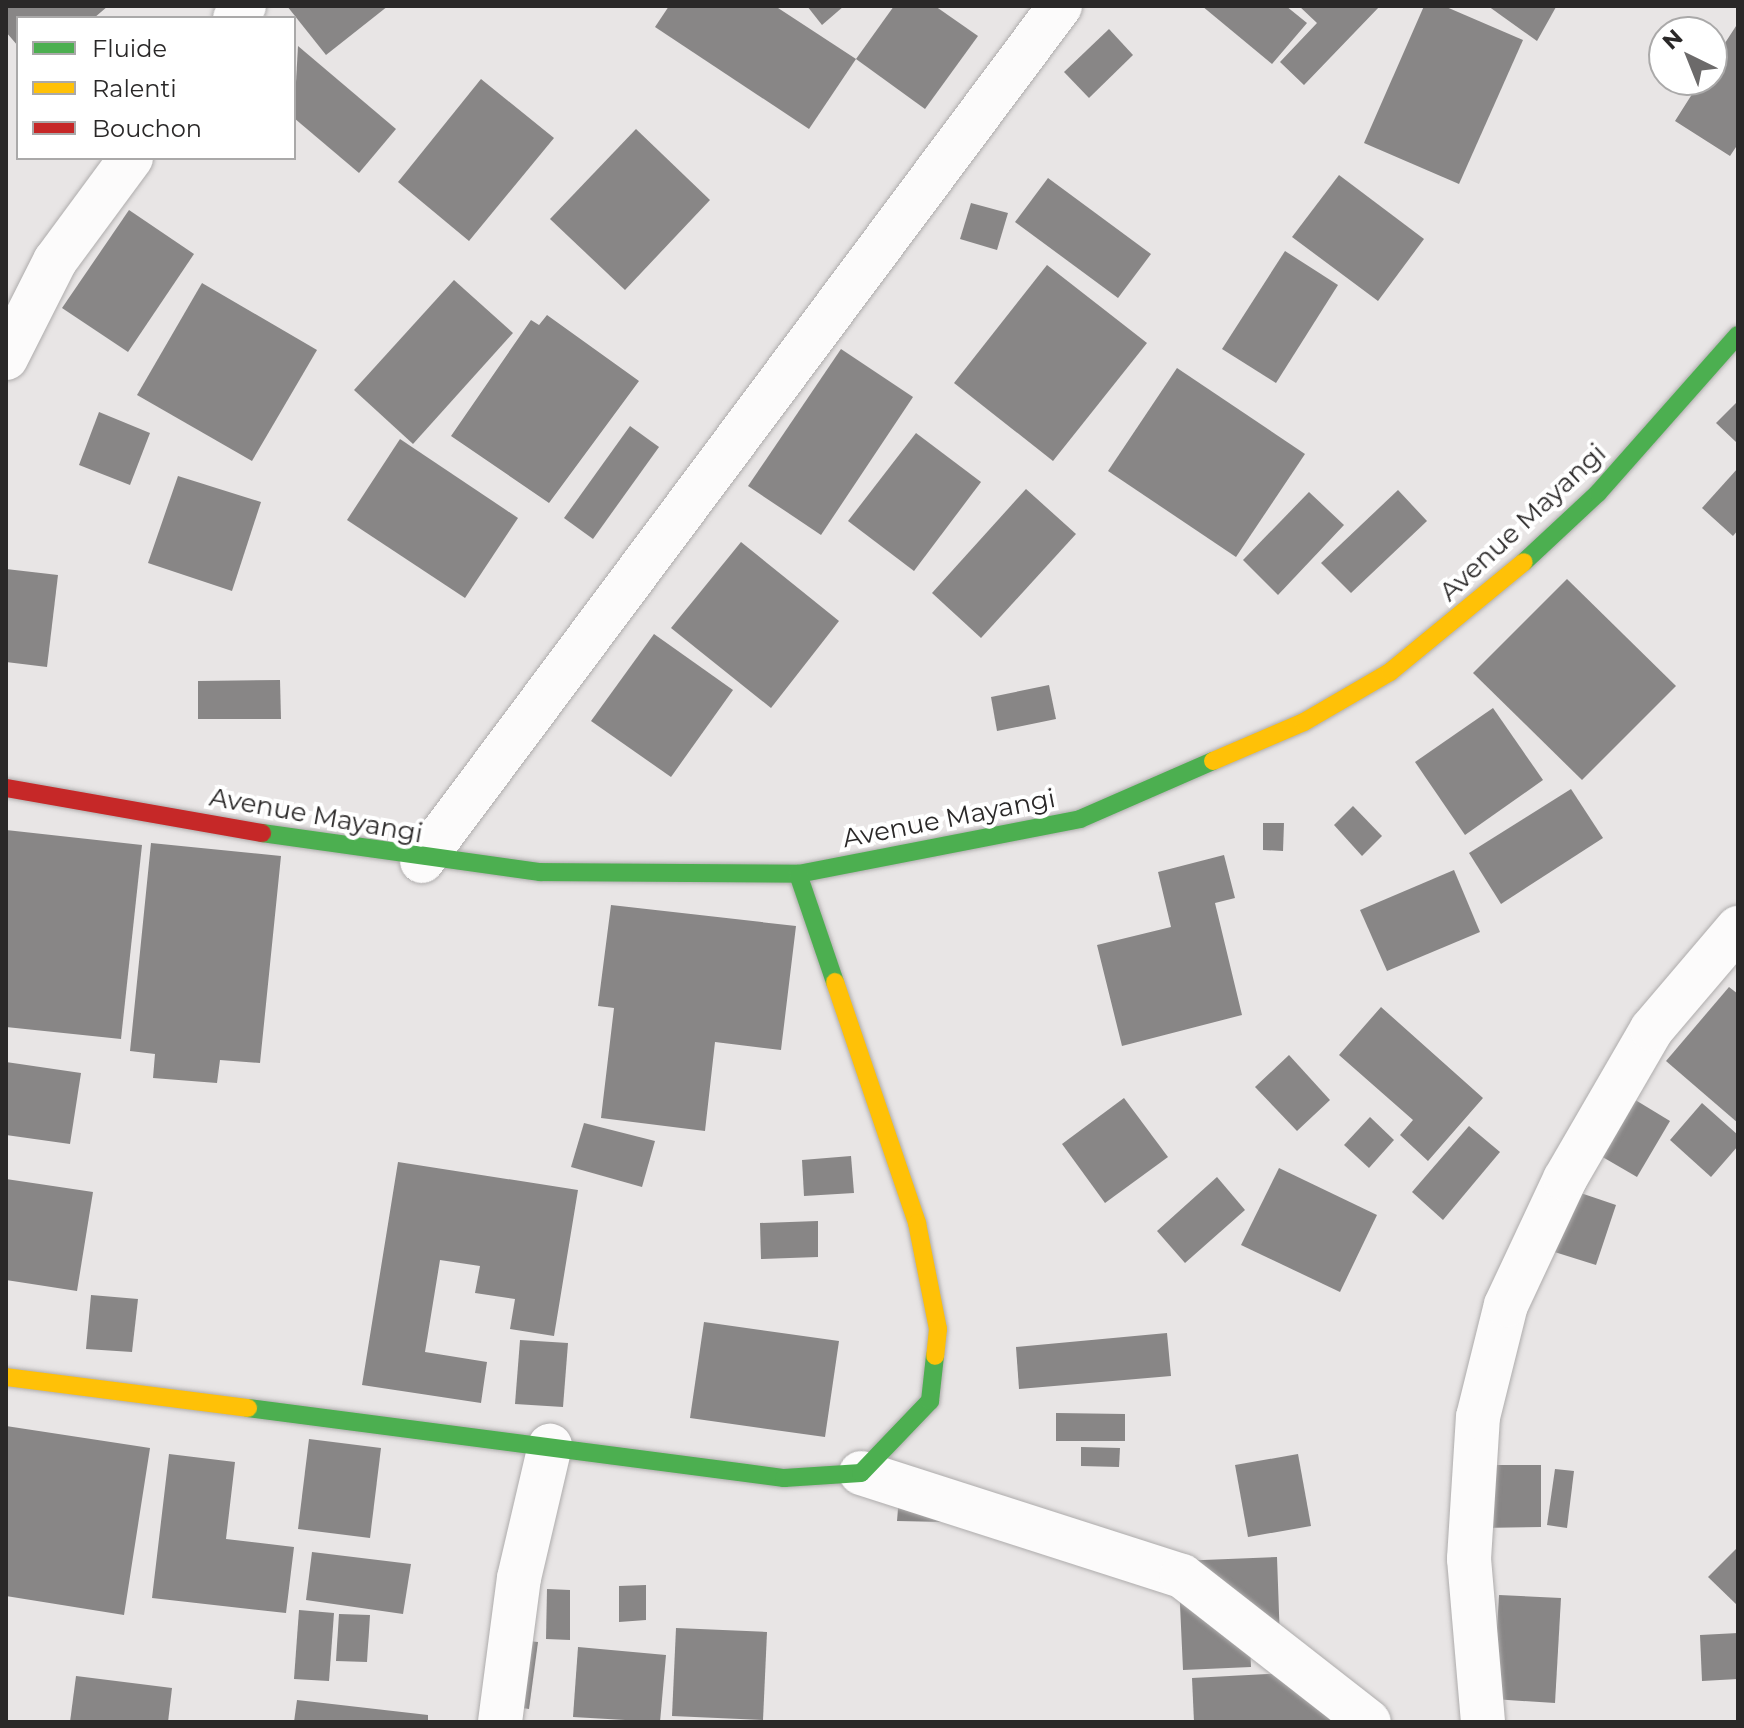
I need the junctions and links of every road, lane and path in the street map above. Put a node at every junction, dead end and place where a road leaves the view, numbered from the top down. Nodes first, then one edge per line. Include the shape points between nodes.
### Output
1 (1060, 6) edge
2 (130, 160) edge
3 (1738, 335) edge
4 (6, 358) edge
5 (6, 788) edge
6 (422, 861) junction
7 (798, 874) junction
8 (1738, 928) edge
9 (6, 1377) edge
10 (550, 1446) junction
11 (861, 1473) junction
12 (500, 1722) edge
13 (1369, 1722) edge
14 (1483, 1722) edge

1 - 6 street
2 - 4 street via 55,261
3 - 7 street, Avenue Mayangi via 1598,493 1475,607 1390,672 1304,722 1080,819
5 - 6 street, Avenue Mayangi
6 - 7 street, Avenue Mayangi via 540,872
7 - 11 street via 917,1223 938,1329 930,1401 898,1442
8 - 14 street via 1652,1029 1565,1179 1506,1305 1478,1417 1469,1559
9 - 10 street
10 - 11 street via 784,1478
10 - 12 street via 519,1578
11 - 13 street via 1182,1576

